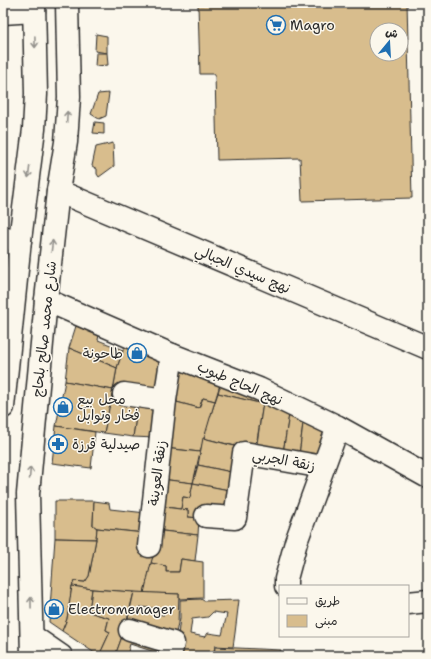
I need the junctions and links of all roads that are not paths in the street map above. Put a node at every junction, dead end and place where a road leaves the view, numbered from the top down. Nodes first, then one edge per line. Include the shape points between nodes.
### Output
1 (67, 3) edge
2 (34, 7) edge
3 (3, 13) edge
4 (58, 191) junction
5 (12, 239) edge
6 (46, 300) junction
7 (428, 348) edge
8 (172, 354) junction
9 (124, 394) dead end
10 (165, 400) junction
11 (3, 407) edge
12 (338, 427) junction
13 (322, 467) junction
14 (428, 477) edge
15 (206, 516) dead end
16 (148, 546) dead end
17 (286, 585) edge
18 (428, 601) edge
19 (409, 603) edge
20 (130, 630) dead end
21 (32, 646) edge
22 (61, 656) edge
23 (170, 656) edge

4 -> 1 street, شارع محمد صالح بلحاج via 66,142 69,97
2 - 3 street
2 -> 5 street via 34,129
6 -> 4 street, شارع محمد صالح بلحاج
4 - 7 street, نهج سيدي الجبالي
5 - 11 street
6 - 8 street, نهج الحاج طبوب
21 -> 6 street, شارع محمد صالح بلحاج via 28,494
8 - 10 street, زنقة العوينة
8 - 12 street, نهج الحاج طبوب via 259,389
9 - 10 street
10 - 16 street, زنقة العوينة
12 - 13 street, زنقة الجربي
12 - 14 street, نهج الحاج طبوب
13 - 15 street, زنقة الجربي via 244,453 234,518
13 - 17 street, زنقة الجربي via 296,542
18 - 19 street
20 - 23 street via 173,643
21 - 22 street

